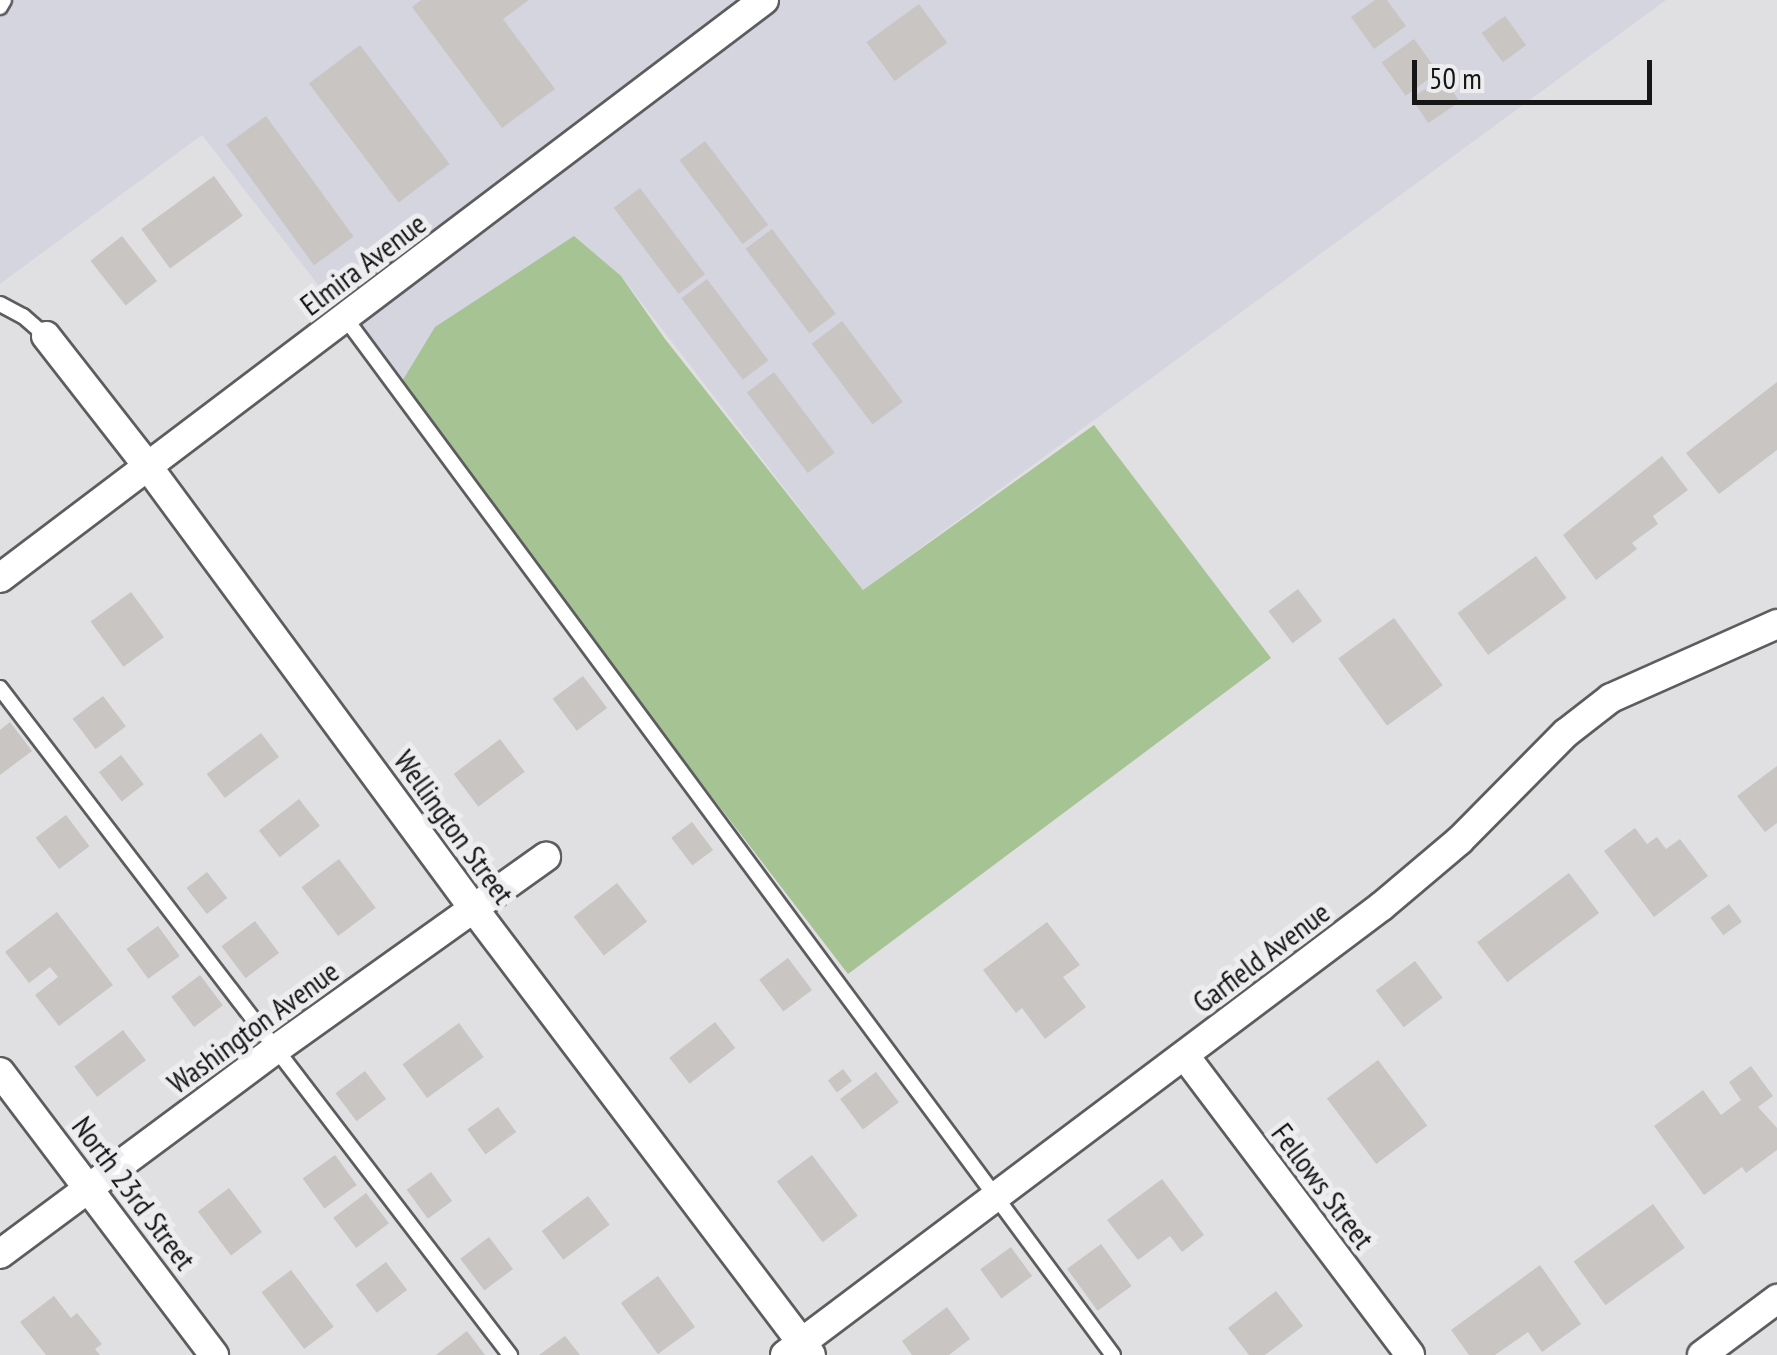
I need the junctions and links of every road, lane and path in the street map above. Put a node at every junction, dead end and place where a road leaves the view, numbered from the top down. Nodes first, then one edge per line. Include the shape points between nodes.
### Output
1 (4, 0) edge
2 (764, 0) edge
3 (0, 7) edge
4 (0, 304) edge
5 (346, 318) junction
6 (46, 336) joint
7 (149, 468) junction
8 (0, 578) edge
9 (1777, 624) edge
10 (0, 688) edge
11 (546, 857) dead end
12 (474, 909) junction
13 (275, 1050) junction
14 (1185, 1056) junction
15 (0, 1072) edge
16 (90, 1188) junction
17 (999, 1199) junction
18 (0, 1254) edge
19 (1777, 1299) edge
20 (1734, 1346) edge
21 (799, 1351) edge
22 (214, 1355) edge
23 (510, 1355) edge
24 (1114, 1355) edge
25 (1410, 1355) edge
26 (1702, 1355) edge

1 - 3 lane
2 - 5 street, Elmira Avenue
4 - 6 lane
5 - 7 street, Elmira Avenue
5 - 17 lane
6 - 7 street, Wellington Street
7 - 8 street, Elmira Avenue
7 - 12 street, Wellington Street
9 - 14 street, Garfield Avenue via 1611,698 1382,906
10 - 13 lane
11 - 12 street, Washington Avenue
12 - 13 street, Washington Avenue
12 - 21 street, Wellington Street
13 - 16 street, Washington Avenue
13 - 23 lane
14 - 17 street, Garfield Avenue
14 - 25 street, Fellows Street
15 - 16 street, North 23rd Street
16 - 18 street, Washington Avenue
16 - 22 street, North 23rd Street
17 - 21 street, Garfield Avenue
17 - 24 lane
19 - 20 street
20 - 26 street

